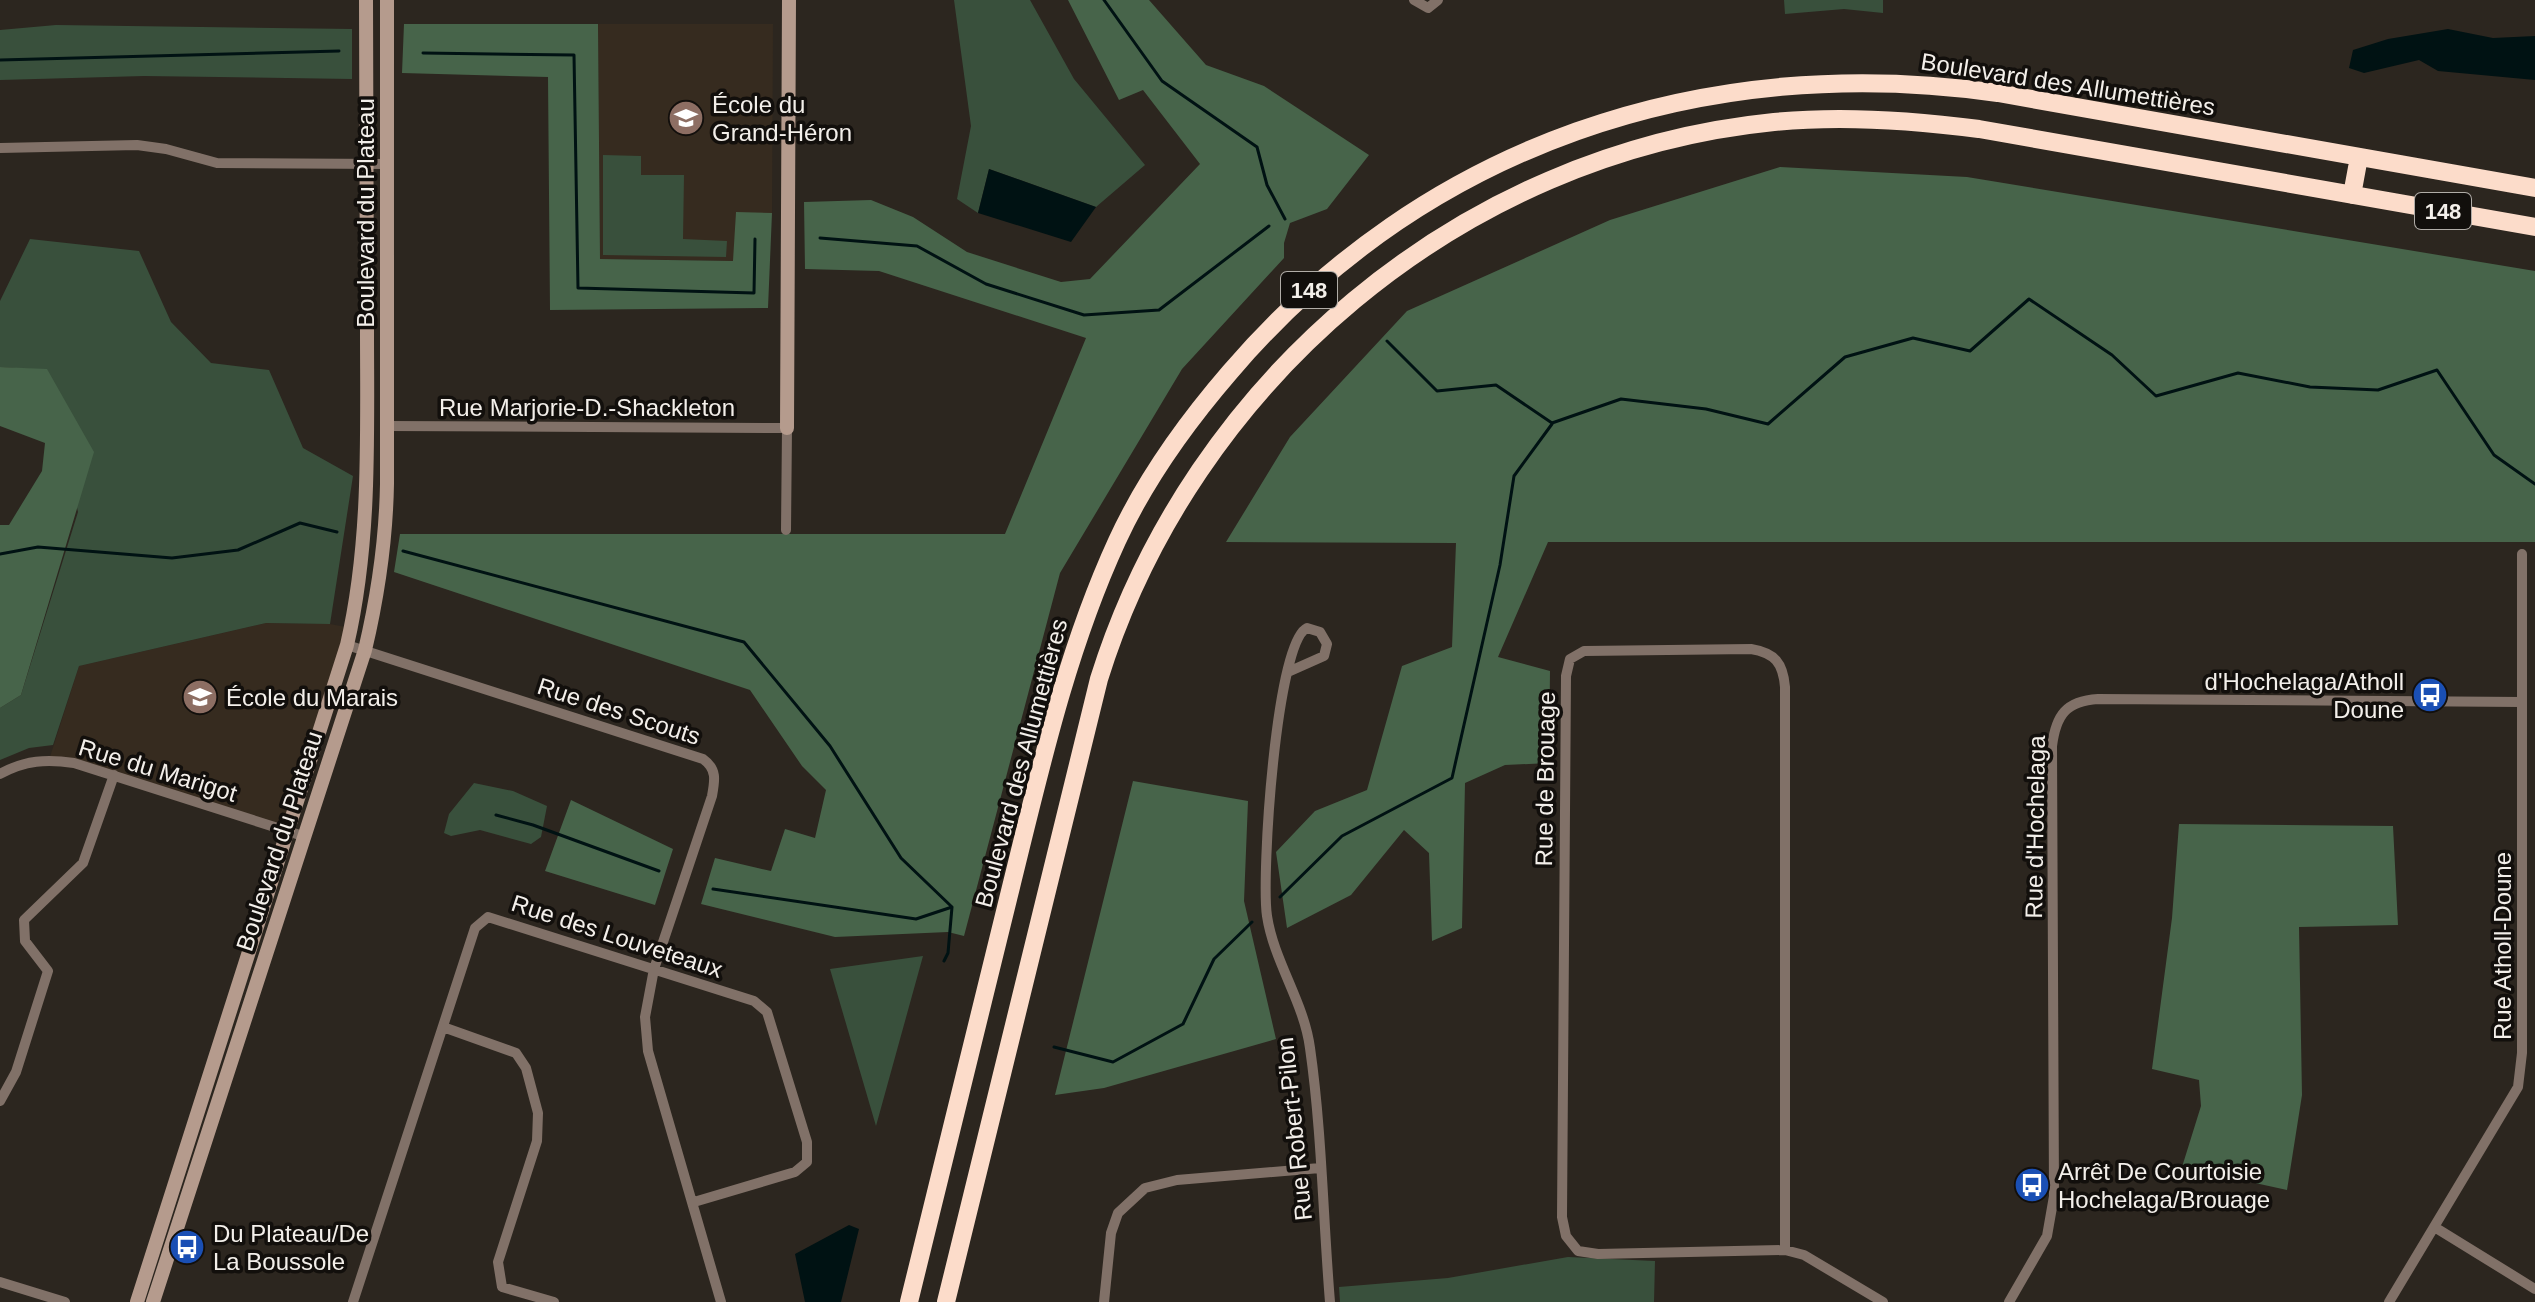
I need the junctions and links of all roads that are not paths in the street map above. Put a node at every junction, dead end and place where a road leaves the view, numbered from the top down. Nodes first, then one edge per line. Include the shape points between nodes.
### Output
1 (366, 0) edge
2 (387, 0) edge
3 (789, 0) edge
4 (1414, 0) edge
5 (1438, 0) edge
6 (0, 148) edge
7 (2359, 157) junction
8 (366, 164) junction
9 (387, 164) junction
10 (2535, 188) edge
11 (2352, 195) junction
12 (2535, 227) edge
13 (386, 426) junction
14 (787, 428) junction
15 (786, 530) dead end
16 (2522, 554) dead end
17 (347, 645) junction
18 (365, 650) junction
19 (1288, 672) junction
20 (2522, 702) junction
21 (0, 774) edge
22 (114, 775) junction
23 (287, 831) junction
24 (303, 836) junction
25 (654, 969) junction
26 (443, 1027) junction
27 (0, 1101) edge
28 (1320, 1168) junction
29 (694, 1202) junction
30 (2436, 1228) junction
31 (1785, 1250) junction
32 (0, 1282) edge
33 (2535, 1289) edge
34 (65, 1302) edge
35 (137, 1302) edge
36 (153, 1302) edge
37 (353, 1302) edge
38 (554, 1302) edge
39 (721, 1302) edge
40 (909, 1302) edge
41 (946, 1302) edge
42 (1104, 1302) edge
43 (1330, 1302) edge
44 (1883, 1302) edge
45 (2009, 1302) edge
46 (2389, 1302) edge

1 - 8 main road, Boulevard du Plateau
2 - 9 main road, Boulevard du Plateau
3 - 14 main road
4 - 5 street via 1428,8
6 - 8 street via 137,145 217,163
7 - 10 highway, Boulevard des Allumettières / 148
7 - 11 highway
7 - 40 highway, Boulevard des Allumettières / 148 via 1948,86 1863,81 1773,86 1652,106 1561,136 1452,188 1354,252 1269,329 1193,417 1137,504 1087,611 1053,717
8 - 9 street
8 - 17 main road, Boulevard du Plateau via 367,429 361,561
9 - 13 main road, Boulevard du Plateau
11 - 12 highway, 148
11 - 41 highway, 148 via 1979,129 1861,118 1784,121 1665,142 1572,170 1462,223 1380,277 1305,343 1231,426 1173,510 1130,595 1096,690
13 - 14 street, Rue Marjorie-D.-Shackleton
13 - 18 main road, Boulevard du Plateau via 386,527
14 - 15 street
16 - 20 street, Rue Atholl-Doune
17 - 18 street, Rue des Scouts
17 - 23 main road, Boulevard du Plateau
18 - 24 main road, Boulevard du Plateau
18 - 25 street, Rue des Scouts via 703,759 711,766 712,796
19 - 19 street, Rue Robert-Pilon via 1324,656 1327,644 1320,632 1299,631
19 - 28 street, Rue Robert-Pilon via 1280,700 1265,901 1310,1046
20 - 30 street, Rue Atholl-Doune via 2521,1071 2512,1101
20 - 45 street, Rue d'Hochelaga via 2098,699 2070,704 2059,715 2052,746 2053,1206 2047,1236
21 - 22 street, Rue du Marigot via 49,760
22 - 23 street, Rue du Marigot
22 - 27 street via 83,863 24,920 25,941 48,971 16,1072
23 - 24 street, Rue du Marigot
23 - 35 main road, Boulevard du Plateau
24 - 36 main road, Boulevard du Plateau
25 - 26 street, Rue des Louveteaux via 488,917 475,928
25 - 29 street, Rue des Scouts via 646,1040
25 - 29 street, Rue des Louveteaux via 764,1008 807,1142 807,1162 795,1172
26 - 37 street, Rue des Louveteaux
26 - 38 street via 516,1053 526,1068 539,1132 498,1276 502,1287
28 - 42 street via 1177,1180 1145,1188 1118,1213
28 - 43 street, Rue Robert-Pilon
29 - 39 street, Rue des Scouts
30 - 33 street
30 - 46 street, Rue Atholl-Doune
31 - 31 street, Rue de Brouage via 1598,1254 1578,1251 1566,1236 1566,676 1570,659 1584,651 1751,649 1769,653 1781,665
31 - 44 street, Rue de Brouage via 1804,1255
32 - 34 street

